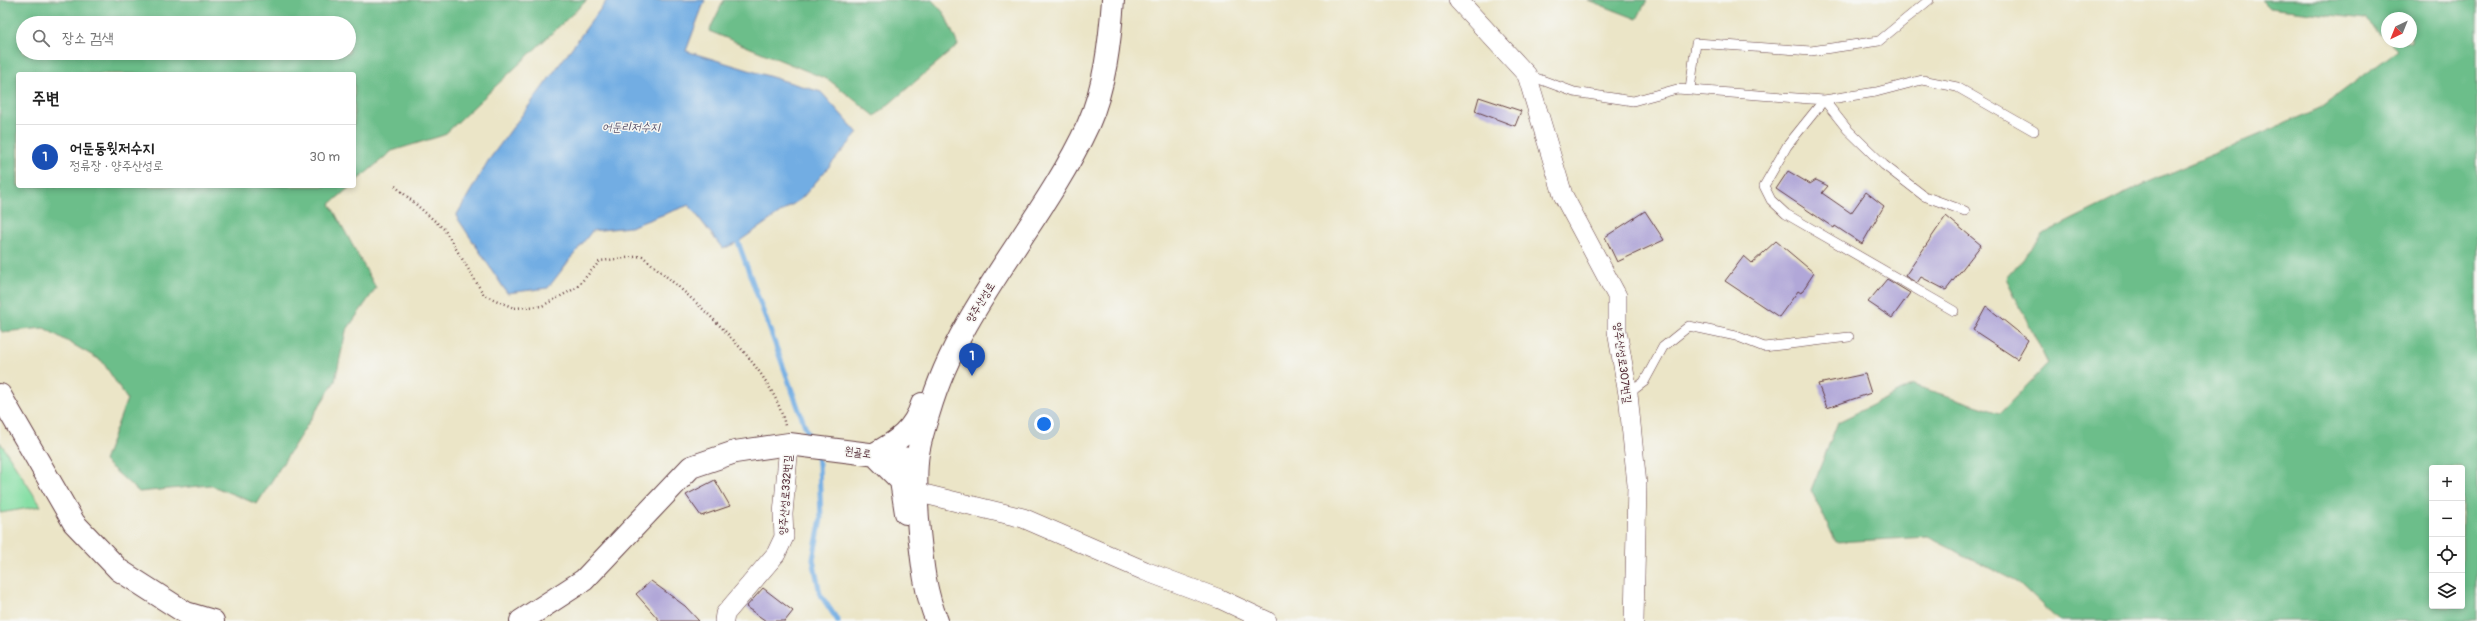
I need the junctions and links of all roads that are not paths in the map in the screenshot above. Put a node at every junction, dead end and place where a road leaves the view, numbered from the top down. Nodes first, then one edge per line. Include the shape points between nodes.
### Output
1 (1113, 0) edge
2 (1458, 0) edge
3 (1930, 0) edge
4 (1527, 75) junction
5 (1690, 90) junction
6 (1824, 100) junction
7 (2034, 131) dead end
8 (1965, 211) dead end
9 (1954, 311) dead end
10 (1849, 337) dead end
11 (949, 358) junction
12 (1628, 394) junction
13 (0, 395) edge
14 (794, 445) junction
15 (874, 454) junction
16 (917, 460) junction
17 (916, 492) junction
18 (922, 563) junction
19 (213, 621) edge
20 (520, 621) edge
21 (724, 621) edge
22 (937, 621) edge
23 (1267, 621) edge
24 (1634, 621) edge

1 - 11 street, 양주산성로 via 1105,62 1095,107 1088,125 1049,194 970,316
2 - 4 street, 양주산성로307번길
3 - 5 lane via 1879,41 1811,51 1696,43
4 - 5 lane, 양주산성로307번길 via 1574,92 1634,101 1677,89
4 - 12 street, 양주산성로307번길 via 1563,196 1617,296 1618,331
5 - 6 lane, 양주산성로307번길
6 - 7 lane, 양주산성로307번길 via 1876,92 1922,80 1958,87
6 - 8 lane via 1847,129 1884,166 1924,196
6 - 9 lane via 1787,146 1764,186 1771,200 1786,214
10 - 12 lane via 1764,346 1736,336 1689,326 1663,348 1644,382
11 - 15 street via 935,366 918,418 899,440
11 - 16 street, 양주산성로 via 936,385
12 - 24 street, 양주산성로307번길 via 1637,485
13 - 19 street via 74,523 119,570 186,613
14 - 15 street, 원골로
14 - 20 street, 원골로 via 735,452 691,467 584,580
14 - 21 street, 양주산성로332번길 via 783,514 784,537 776,554 725,614
15 - 16 street, 원골로
15 - 18 street via 901,481 913,551
16 - 17 street, 양주산성로
17 - 18 street, 양주산성로
17 - 23 street via 1023,518 1145,572 1220,599
18 - 22 street, 양주산성로

